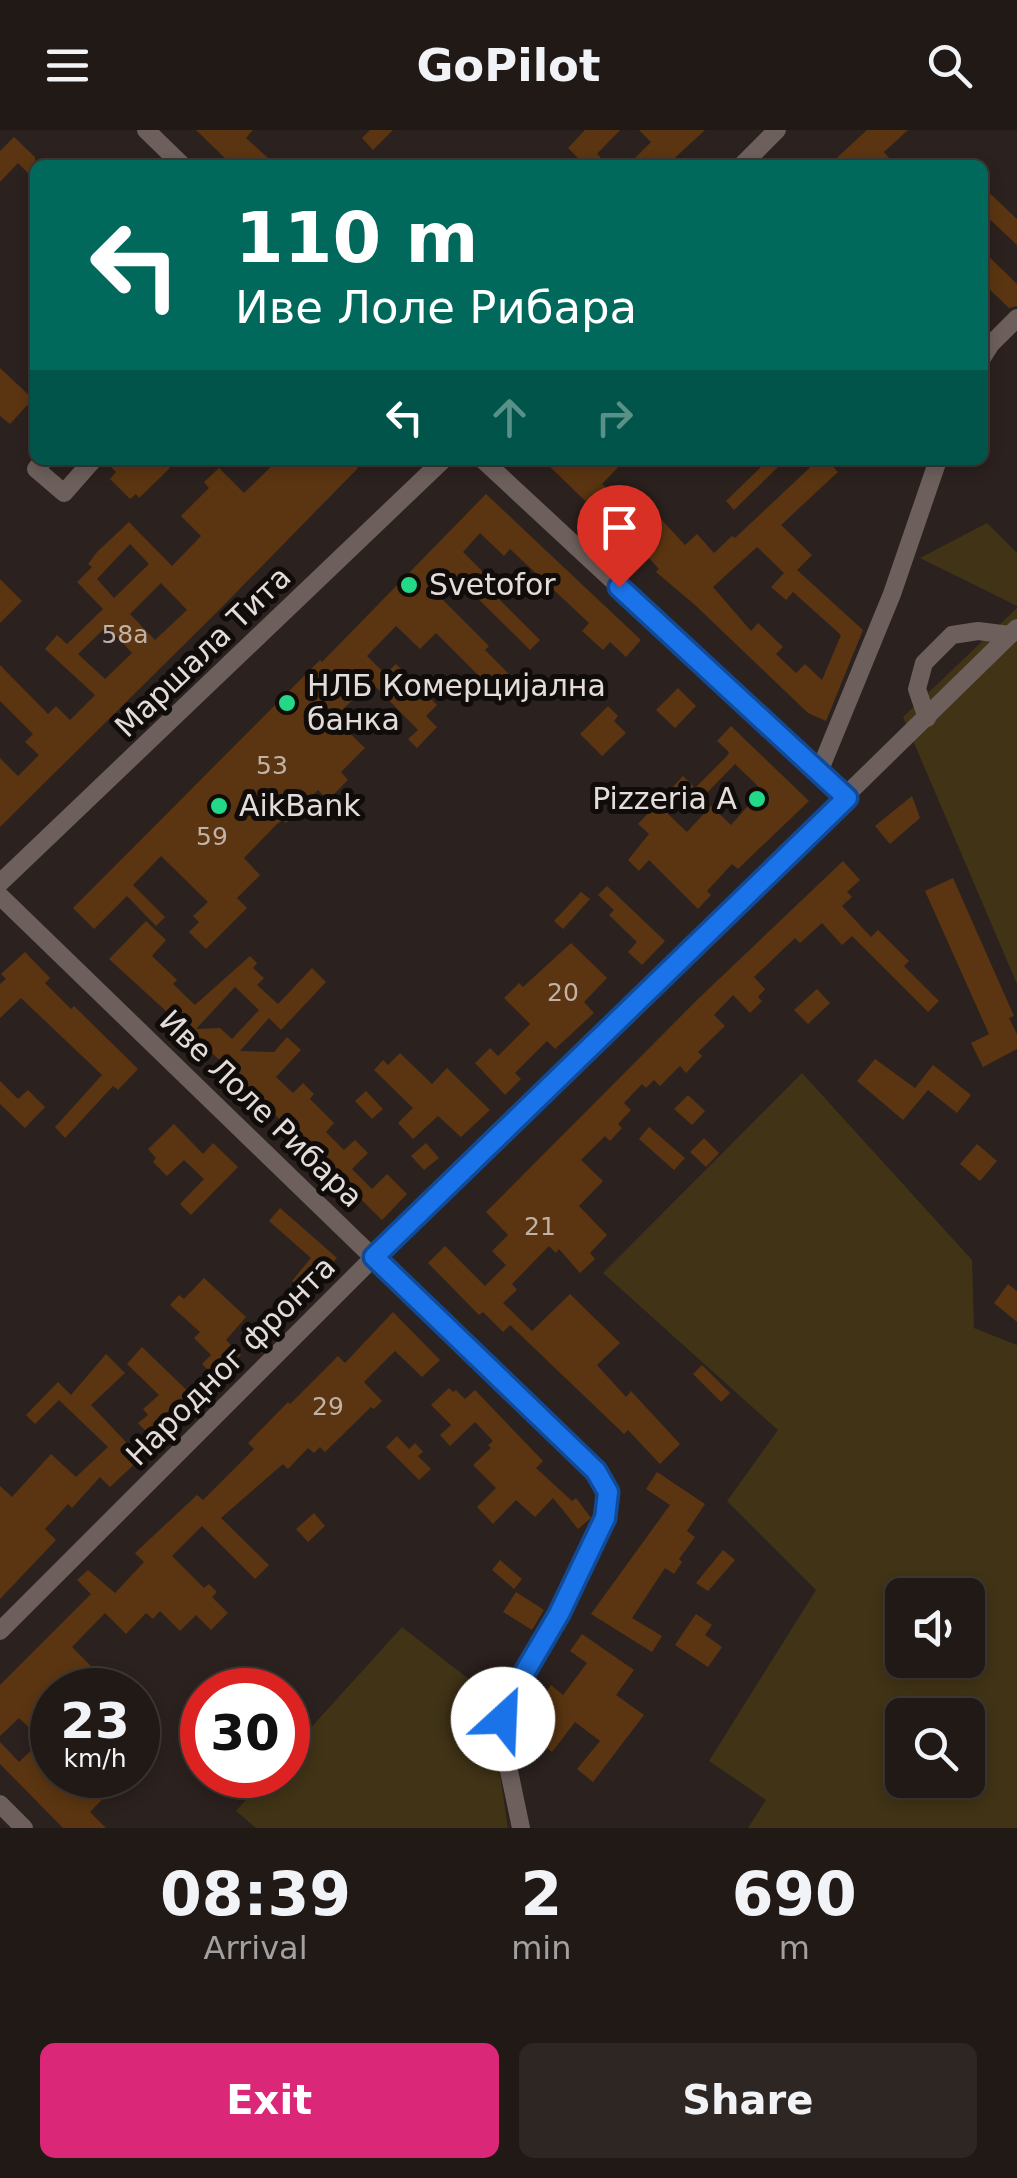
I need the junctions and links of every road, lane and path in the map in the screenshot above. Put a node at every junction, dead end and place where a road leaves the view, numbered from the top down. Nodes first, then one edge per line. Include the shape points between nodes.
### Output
1 (146, 130) edge
2 (777, 130) edge
3 (177, 160) edge
4 (747, 160) edge
5 (1017, 318) edge
6 (988, 349) edge
7 (40, 465) edge
8 (89, 465) edge
9 (439, 465) edge
10 (487, 465) edge
11 (936, 465) edge
12 (1013, 631) edge
13 (927, 718) junction
14 (819, 772) junction
15 (847, 798) junction
16 (0, 883) edge
17 (0, 896) edge
18 (374, 1257) junction
19 (0, 1631) edge
20 (0, 1804) edge
21 (24, 1828) edge
22 (521, 1828) edge

1 - 3 street
2 - 4 street
5 - 6 street
7 - 8 street via 36,469 64,493
9 - 16 street, Маршала Тита
10 - 14 street
11 - 14 street
12 - 13 street, Народног фронта
12 - 13 street via 952,636 924,663 917,689
13 - 15 street, Народног фронта
14 - 15 street
15 - 18 street, Народног фронта
17 - 18 street, Иве Лоле Рибара
18 - 19 street, Народног фронта
18 - 22 street, Иве Лоле Рибара via 596,1471 608,1492 605,1518 506,1708 504,1748
20 - 21 street

